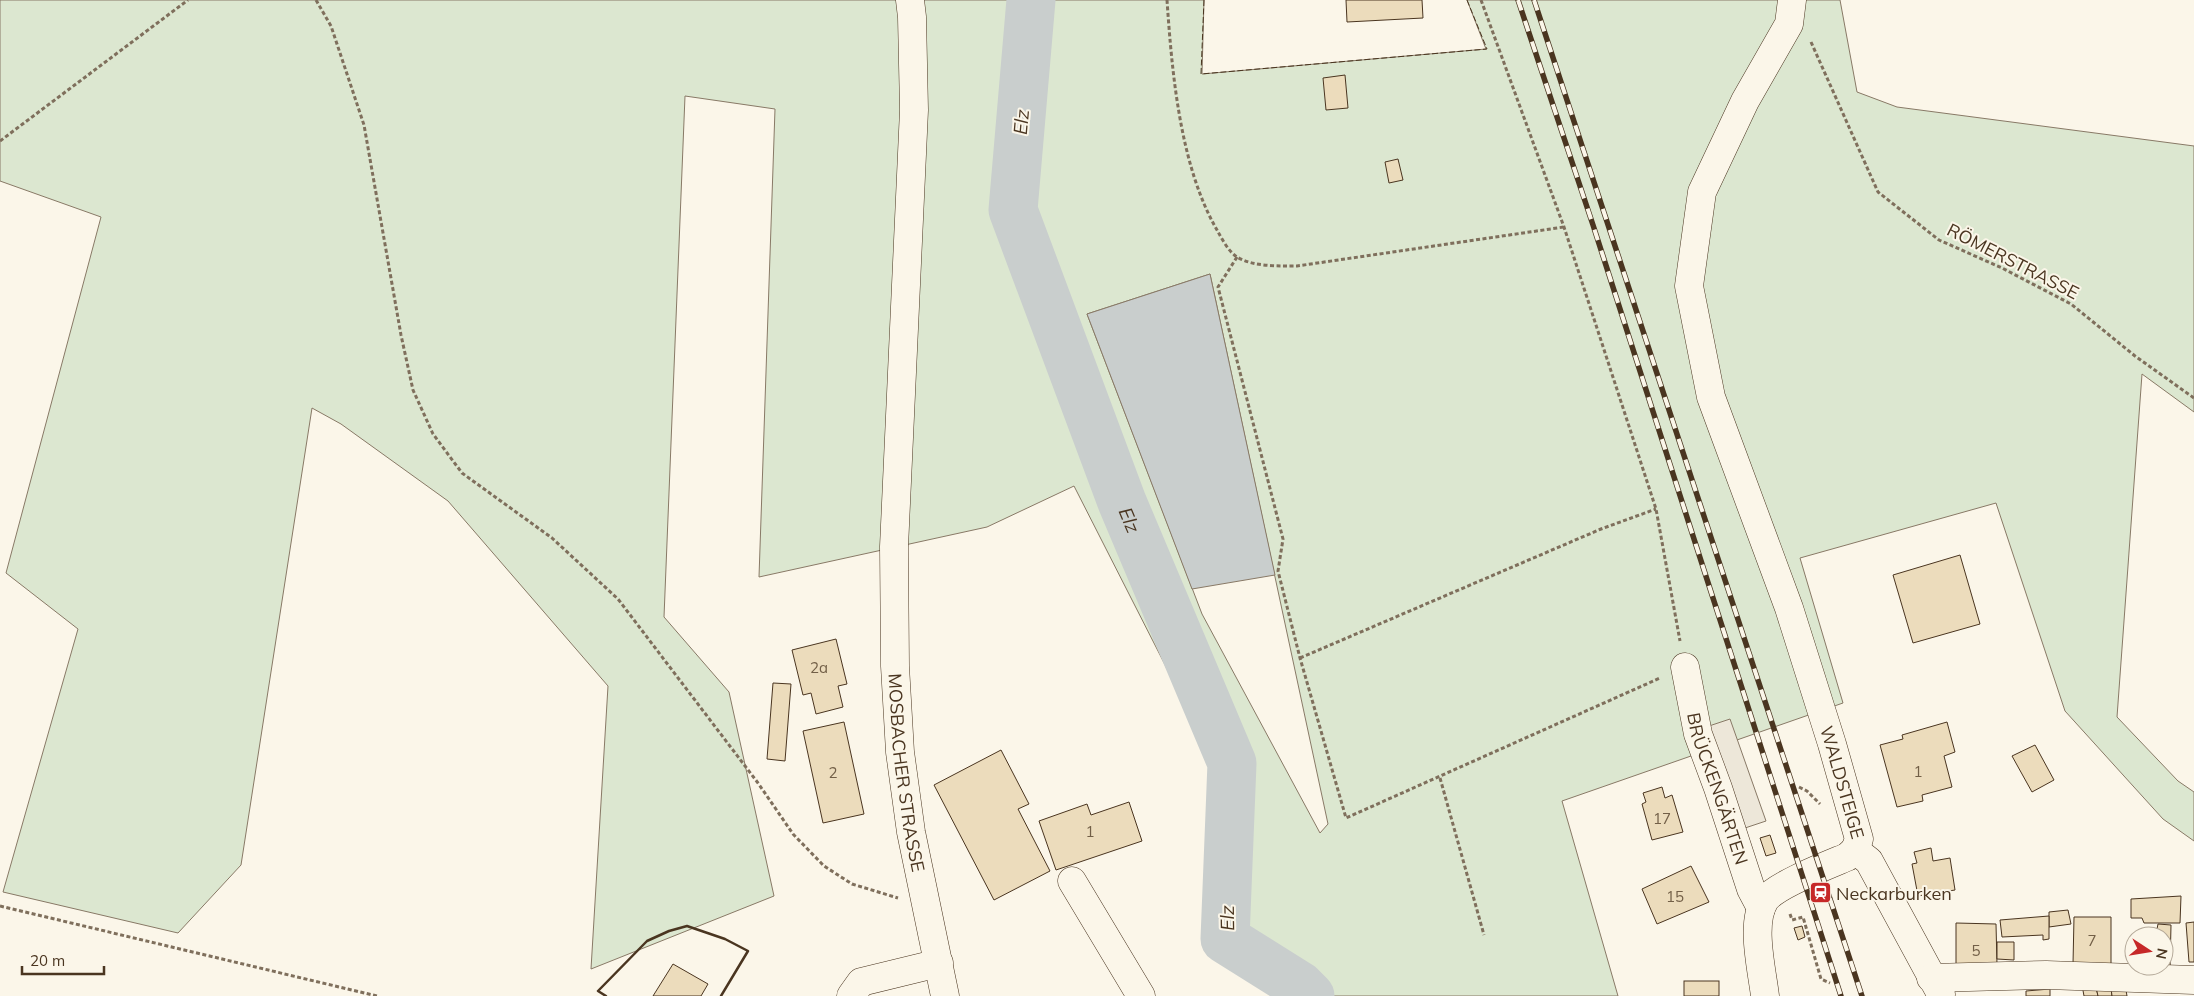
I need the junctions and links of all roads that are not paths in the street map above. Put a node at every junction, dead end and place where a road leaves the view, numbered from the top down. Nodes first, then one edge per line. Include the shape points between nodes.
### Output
1 (910, 0) edge
2 (1790, 12) edge
3 (1685, 667) road end
4 (1856, 850) junction
5 (1072, 881) dead end
6 (1761, 908) junction
7 (939, 963) junction
8 (2194, 980) edge
9 (1937, 987) edge
10 (851, 996) edge
11 (945, 996) edge
12 (1141, 996) edge
13 (1765, 996) edge

1 - 7 street, MOSBACHER STRASSE via 914,110 894,547 895,666 900,752 911,832
2 - 4 street, WALDSTEIGE via 1702,192 1689,286 1711,397 1789,608 1859,839
3 - 6 street, BRÜCKENGÄRTEN via 1698,734 1751,889
4 - 6 street via 1779,889 1766,899
4 - 9 street, WALDSTEIGE via 1869,861
5 - 12 street
6 - 13 street via 1757,928
7 - 10 street via 861,982
7 - 11 street, MOSBACHER STRASSE
8 - 9 street via 2046,975

